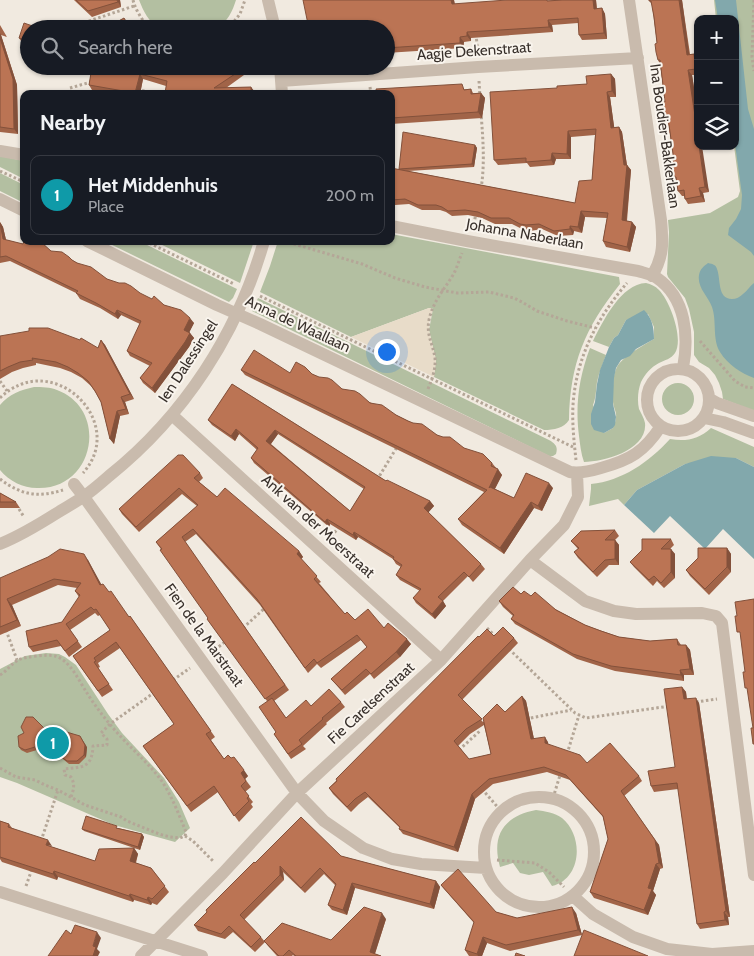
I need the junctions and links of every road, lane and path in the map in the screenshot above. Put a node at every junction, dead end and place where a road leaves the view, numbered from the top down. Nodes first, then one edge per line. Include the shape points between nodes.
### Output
1 (133, 0) edge
2 (245, 0) edge
3 (268, 0) edge
4 (629, 0) edge
5 (754, 0) edge
6 (134, 6) junction
7 (92, 20) edge
8 (142, 20) edge
9 (235, 20) edge
10 (273, 20) edge
11 (476, 30) edge
12 (638, 58) junction
13 (478, 67) junction
14 (754, 71) edge
15 (395, 73) edge
16 (281, 75) edge
17 (365, 75) edge
18 (281, 81) junction
19 (92, 82) edge
20 (70, 88) dead end
21 (134, 89) edge
22 (140, 90) edge
23 (282, 90) edge
24 (481, 103) edge
25 (481, 112) edge
26 (0, 151) edge
27 (20, 155) edge
28 (0, 171) edge
29 (20, 180) edge
30 (480, 190) edge
31 (0, 199) edge
32 (477, 207) edge
33 (20, 209) edge
34 (395, 227) edge
35 (469, 241) junction
36 (94, 245) edge
37 (153, 245) edge
38 (263, 245) edge
39 (298, 245) edge
40 (638, 271) junction
41 (652, 276) junction
42 (247, 290) junction
43 (442, 290) junction
44 (237, 313) junction
45 (595, 328) junction
46 (686, 334) junction
47 (683, 368) junction
48 (432, 380) junction
49 (0, 381) edge
50 (754, 388) edge
51 (7, 391) junction
52 (0, 398) edge
53 (710, 399) junction
54 (421, 402) junction
55 (172, 415) junction
56 (754, 416) edge
57 (704, 418) junction
58 (661, 426) junction
59 (754, 432) edge
60 (399, 444) edge
61 (575, 448) junction
62 (577, 473) junction
63 (0, 479) edge
64 (376, 481) edge
65 (74, 484) junction
66 (84, 496) junction
67 (342, 524) edge
68 (0, 544) edge
69 (320, 550) junction
70 (530, 560) junction
71 (272, 601) edge
72 (478, 619) junction
73 (3, 624) edge
74 (238, 632) edge
75 (231, 638) edge
76 (498, 638) edge
77 (505, 645) edge
78 (17, 660) junction
79 (202, 660) junction
80 (441, 660) junction
81 (0, 675) edge
82 (171, 682) edge
83 (156, 692) edge
84 (732, 697) junction
85 (693, 702) edge
86 (674, 705) edge
87 (572, 710) junction
88 (579, 715) junction
89 (525, 720) edge
90 (110, 724) junction
91 (481, 730) edge
92 (453, 755) edge
93 (565, 760) edge
94 (0, 768) edge
95 (562, 768) edge
96 (477, 783) edge
97 (58, 790) junction
98 (297, 793) junction
99 (71, 797) junction
100 (553, 798) junction
101 (500, 811) junction
102 (185, 836) junction
103 (40, 845) edge
104 (34, 863) edge
105 (485, 863) junction
106 (224, 873) junction
107 (754, 875) edge
108 (0, 892) edge
109 (573, 896) junction
110 (22, 900) junction
111 (157, 941) junction
112 (754, 951) edge
113 (140, 956) edge
114 (202, 956) edge

1 - 6 path
2 - 9 path
3 - 10 street
4 - 12 street, Ina Boudier-Bakkerlaan
5 - 14 path
6 - 7 path
6 - 8 path
11 - 13 path
12 - 13 street, Aagje Dekenstraat
12 - 41 street, Ina Boudier-Bakkerlaan via 661,220 661,257
13 - 15 street, Aagje Dekenstraat
13 - 24 path
16 - 18 street
17 - 18 street, Aagje Dekenstraat
18 - 23 street
19 - 20 path
21 - 22 path
25 - 30 path via 484,172
26 - 27 street
28 - 29 path
31 - 33 street
32 - 35 path
34 - 35 street, Johanna Naberlaan
35 - 40 street, Johanna Naberlaan
35 - 43 path
36 - 44 street, Anna de Waallaan
37 - 42 path
38 - 42 street, Ien Dalessingel
39 - 43 path via 362,264 409,283
40 - 41 street, Johanna Naberlaan
40 - 45 path via 612,301
41 - 46 street via 662,282 676,299
42 - 44 street, Ien Dalessingel
42 - 48 path
43 - 45 path via 490,292 514,298 537,311
43 - 48 path via 428,326 435,358
44 - 54 street, Anna de Waallaan
44 - 55 street, Ien Dalessingel via 197,383
45 - 61 path via 576,382 573,407
46 - 47 street
46 - 50 path via 698,339 735,381
47 - 53 street via 695,372 702,379 708,387
47 - 58 street via 664,371 649,387 648,408
48 - 54 path
48 - 61 path
49 - 51 path
51 - 52 path
51 - 65 path via 27,382 51,382 82,400 94,420 96,444 88,467
53 - 56 street
53 - 57 street
54 - 62 street, Anna de Waallaan
55 - 66 street, Ien Dalessingel via 131,459
55 - 69 street, Ank van der Moerstraat
57 - 58 street via 690,429 680,431
57 - 59 street
58 - 62 street via 632,457
60 - 64 path
61 - 62 path
62 - 70 street, Fie Carelsenstraat via 578,496 564,525
63 - 65 path via 24,493 38,495
65 - 66 street
66 - 68 street, Ien Dalessingel via 30,530
66 - 79 street, Fien de la Marstraat
67 - 69 path
69 - 80 street, Ank van der Moerstraat
70 - 72 street, Fie Carelsenstraat
70 - 84 street via 585,601 614,611 716,616 722,623
71 - 74 path
72 - 76 path
72 - 80 street, Fie Carelsenstraat
73 - 78 path
75 - 79 path
77 - 87 path
78 - 81 path
78 - 90 path via 49,654 58,656 73,670
79 - 82 path
79 - 98 street, Fien de la Marstraat
80 - 98 street, Fie Carelsenstraat
83 - 90 path
84 - 85 path
84 - 107 street
86 - 88 path via 586,718
87 - 88 path
87 - 89 path
88 - 93 path
90 - 99 path via 101,733 107,739 107,745 93,746 91,761 84,766 64,769 65,775 74,781
90 - 102 path via 168,790
91 - 92 path
94 - 97 path via 16,777 35,780
95 - 100 path
96 - 101 path
97 - 99 path
97 - 103 path
98 - 105 street, Fien de la Marstraat via 324,821 363,848 392,859 421,864
98 - 106 street, Fie Carelsenstraat
99 - 102 path via 159,834
100 - 101 street via 538,796 517,800
100 - 109 street via 566,803 584,820 592,836 593,867 583,886
101 - 105 street via 488,829 483,849
102 - 106 path via 211,857
104 - 110 path
105 - 109 path via 535,863
105 - 109 street via 498,890 516,903 545,908
106 - 111 street, Fie Carelsenstraat
108 - 110 street
109 - 112 street via 593,914 633,937 667,949 712,954
110 - 111 street
111 - 113 street, Fie Carelsenstraat
111 - 114 street

